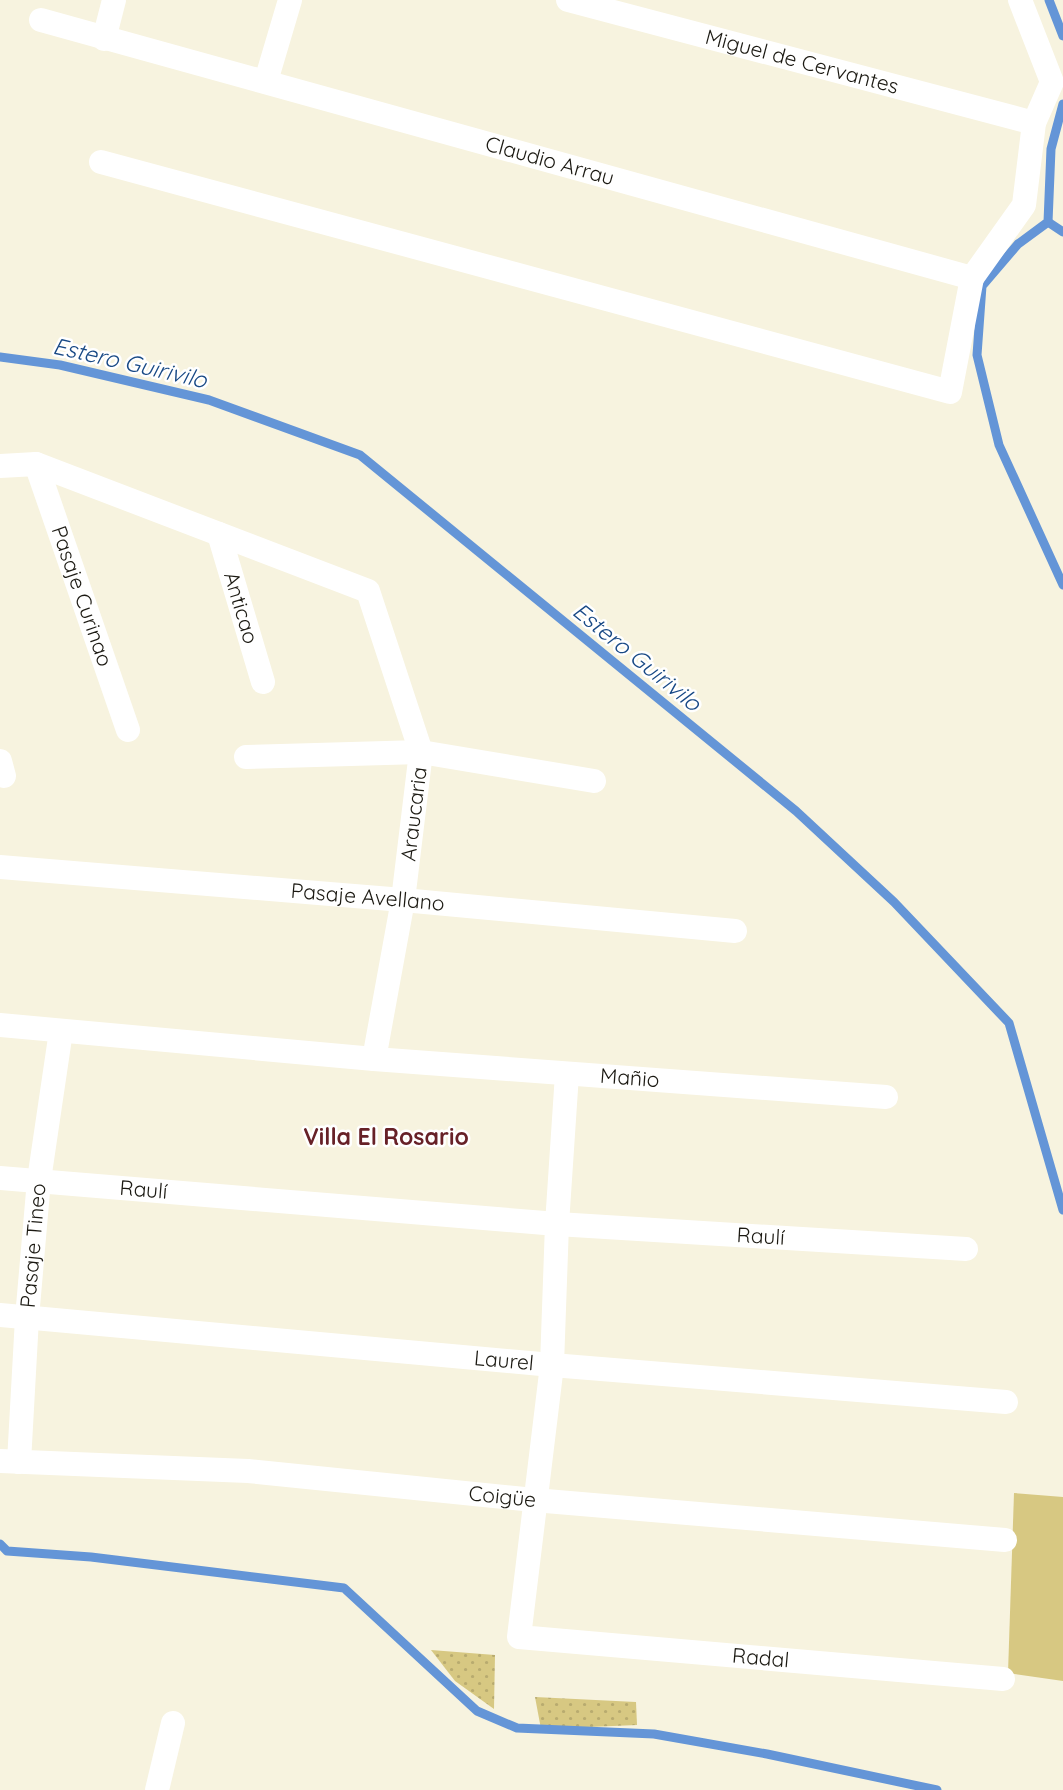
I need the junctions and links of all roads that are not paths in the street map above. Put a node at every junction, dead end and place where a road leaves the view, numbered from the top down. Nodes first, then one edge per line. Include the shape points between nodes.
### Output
1 (114, 0) edge
2 (290, 0) edge
3 (568, 0) edge
4 (1020, 0) edge
5 (41, 20) dead end
6 (104, 39) junction
7 (266, 81) junction
8 (1034, 123) junction
9 (101, 162) dead end
10 (972, 278) junction
11 (37, 464) junction
12 (0, 466) edge
13 (219, 534) junction
14 (263, 682) dead end
15 (128, 730) dead end
16 (421, 752) junction
17 (247, 757) dead end
18 (594, 780) dead end
19 (0, 867) edge
20 (403, 900) junction
21 (735, 932) dead end
22 (0, 1025) edge
23 (61, 1031) junction
24 (374, 1059) junction
25 (567, 1074) junction
26 (886, 1097) dead end
27 (0, 1178) edge
28 (39, 1180) junction
29 (556, 1224) junction
30 (966, 1248) dead end
31 (0, 1315) edge
32 (27, 1318) junction
33 (552, 1365) junction
34 (1006, 1402) dead end
35 (10, 1461) edge
36 (534, 1500) junction
37 (1005, 1540) dead end
38 (1003, 1679) dead end
39 (173, 1723) dead end
40 (158, 1790) edge

1 - 6 street
2 - 7 street
3 - 8 street, Miguel de Cervantes
4 - 8 street via 1052,82
5 - 6 street, Claudio Arrau
6 - 7 street, Claudio Arrau
7 - 10 street, Claudio Arrau
8 - 10 street via 1024,205
9 - 10 street via 950,392
11 - 12 street, Araucaria
11 - 13 street, Araucaria
11 - 15 street, Pasaje Curinao
13 - 14 street, Anticao
13 - 16 street, Araucaria via 368,591
16 - 17 street
16 - 18 street
16 - 20 street, Araucaria
19 - 20 street, Pasaje Avellano
20 - 21 street, Pasaje Avellano
20 - 24 street, Araucaria
22 - 23 street
23 - 24 street
23 - 28 street, Pasaje Tineo
24 - 25 street, Mañio
25 - 26 street, Mañio
25 - 29 street
27 - 28 street, Raulí
28 - 29 street, Raulí
28 - 32 street, Pasaje Tineo
29 - 30 street, Raulí
29 - 33 street
31 - 32 street, Laurel
32 - 33 street, Laurel
32 - 35 street, Pasaje Tineo
33 - 34 street, Laurel
33 - 36 street
35 - 36 street, Coigüe via 248,1471
36 - 37 street, Coigüe
36 - 38 street, Radal via 519,1637
39 - 40 street

